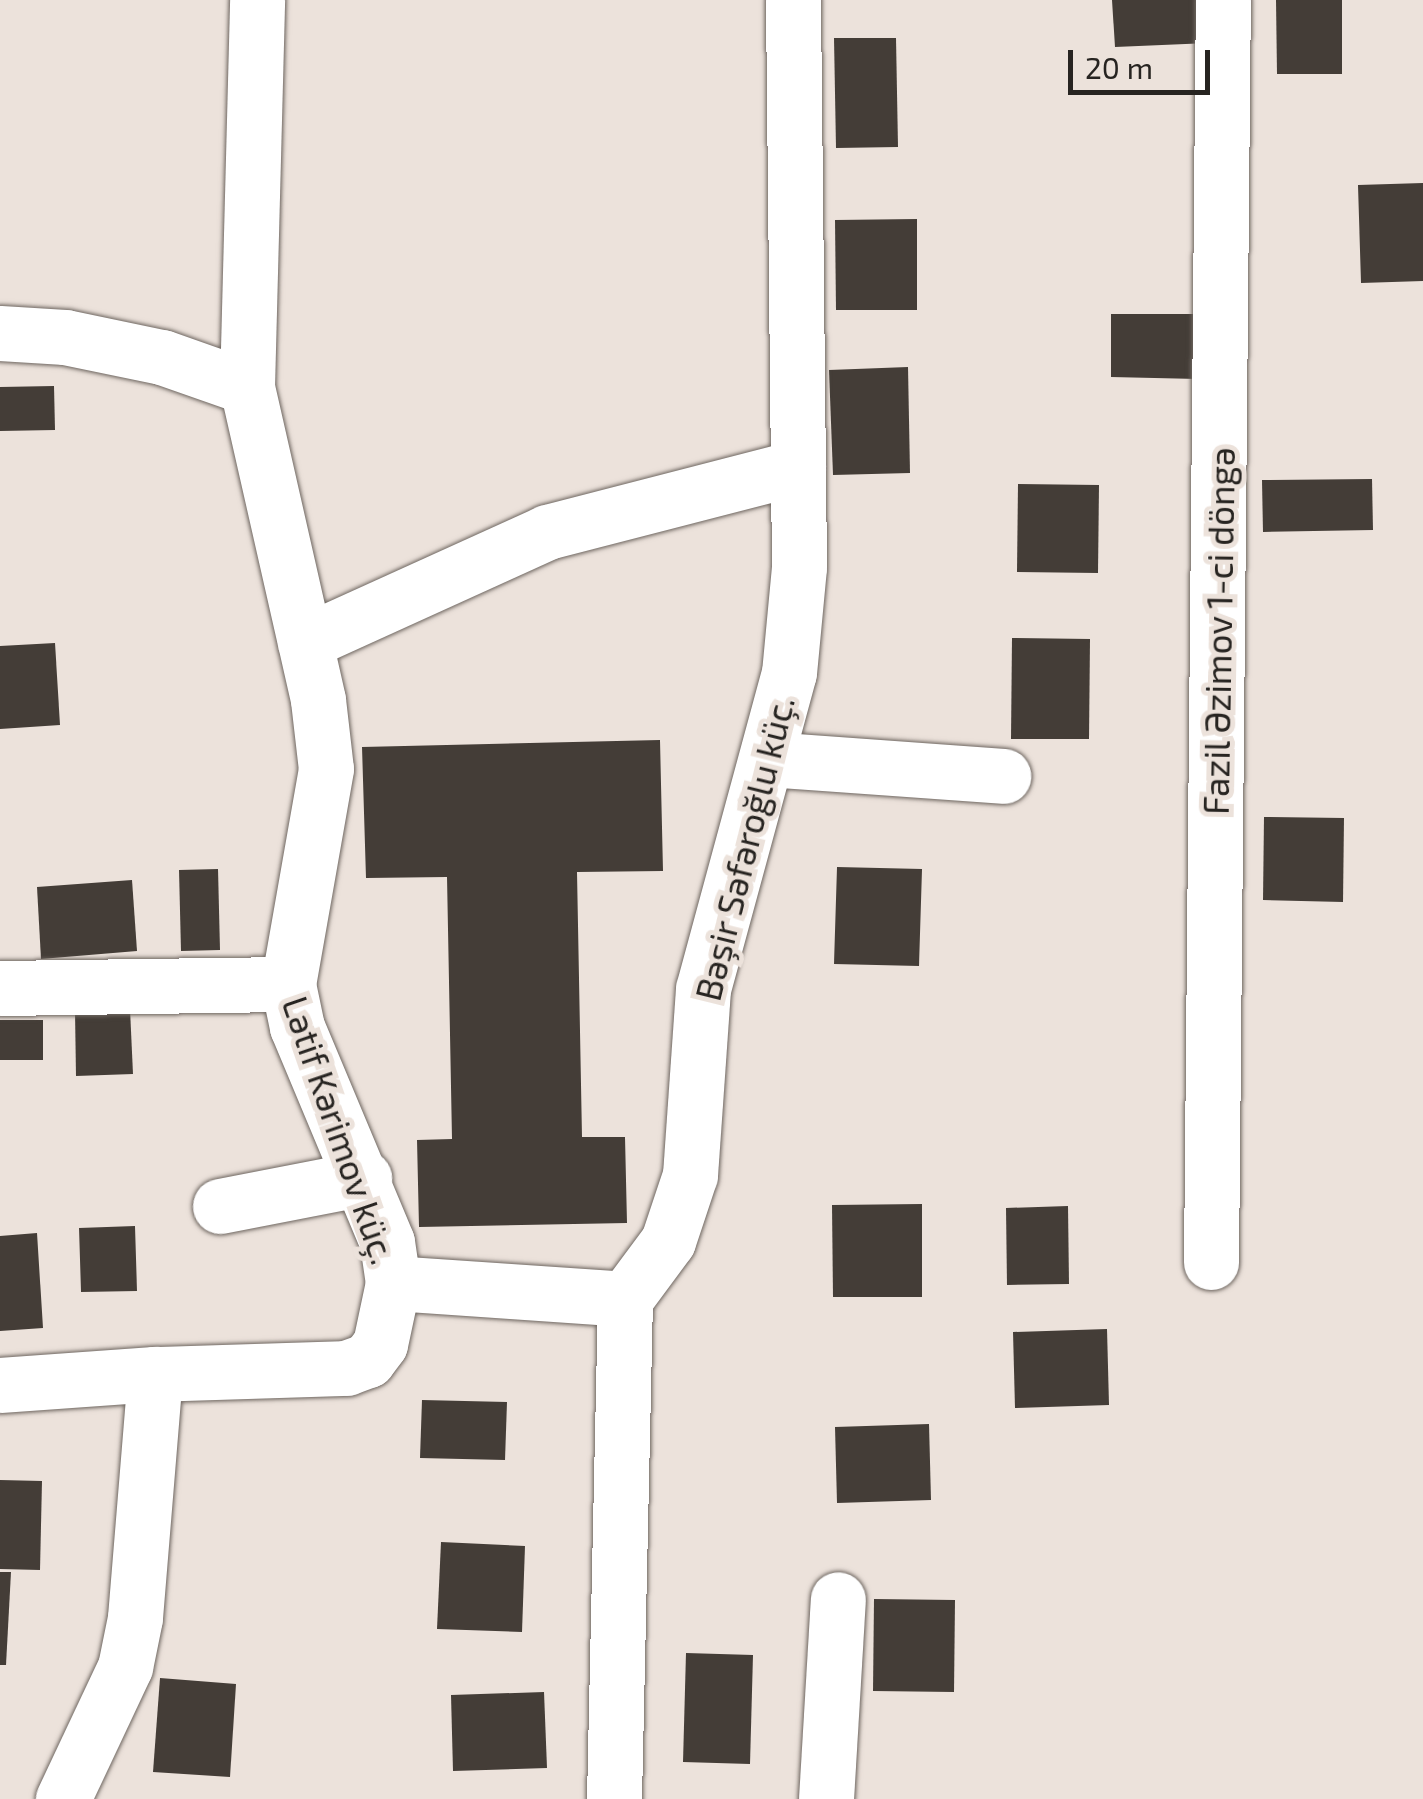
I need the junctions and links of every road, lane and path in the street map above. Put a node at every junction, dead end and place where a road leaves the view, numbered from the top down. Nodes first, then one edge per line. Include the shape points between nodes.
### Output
1 (257, 0) edge
2 (793, 0) edge
3 (1223, 0) edge
4 (0, 333) edge
5 (248, 386) junction
6 (798, 467) junction
7 (305, 642) junction
8 (768, 760) junction
9 (1003, 776) dead end
10 (288, 984) junction
11 (0, 988) edge
12 (364, 1178) junction
13 (220, 1206) dead end
14 (1211, 1262) dead end
15 (393, 1283) junction
16 (625, 1298) junction
17 (155, 1374) junction
18 (0, 1385) edge
19 (838, 1598) dead end
20 (64, 1799) edge
21 (614, 1799) edge
22 (826, 1799) edge

1 - 5 street, Lətif Kərimov küç.
2 - 6 street, Bəşir Səfəroğlu küç.
3 - 14 street, Fazil Əzimov 1-ci döngə
4 - 5 street via 66,337 162,357
5 - 7 street, Lətif Kərimov küç.
6 - 7 street via 547,532
6 - 8 street, Bəşir Səfəroğlu küç. via 799,567 789,674
7 - 10 street, Lətif Kərimov küç. via 326,769
8 - 9 street
8 - 16 street, Bəşir Səfəroğlu küç. via 703,990 690,1175 668,1241
10 - 11 street
10 - 12 street, Lətif Kərimov küç. via 297,1027
12 - 13 street
12 - 15 street, Lətif Kərimov küç.
15 - 16 street
15 - 17 street, Lətif Kərimov küç. via 380,1344 368,1360 346,1368
16 - 21 street
17 - 18 street
17 - 20 street via 125,1667
19 - 22 street

